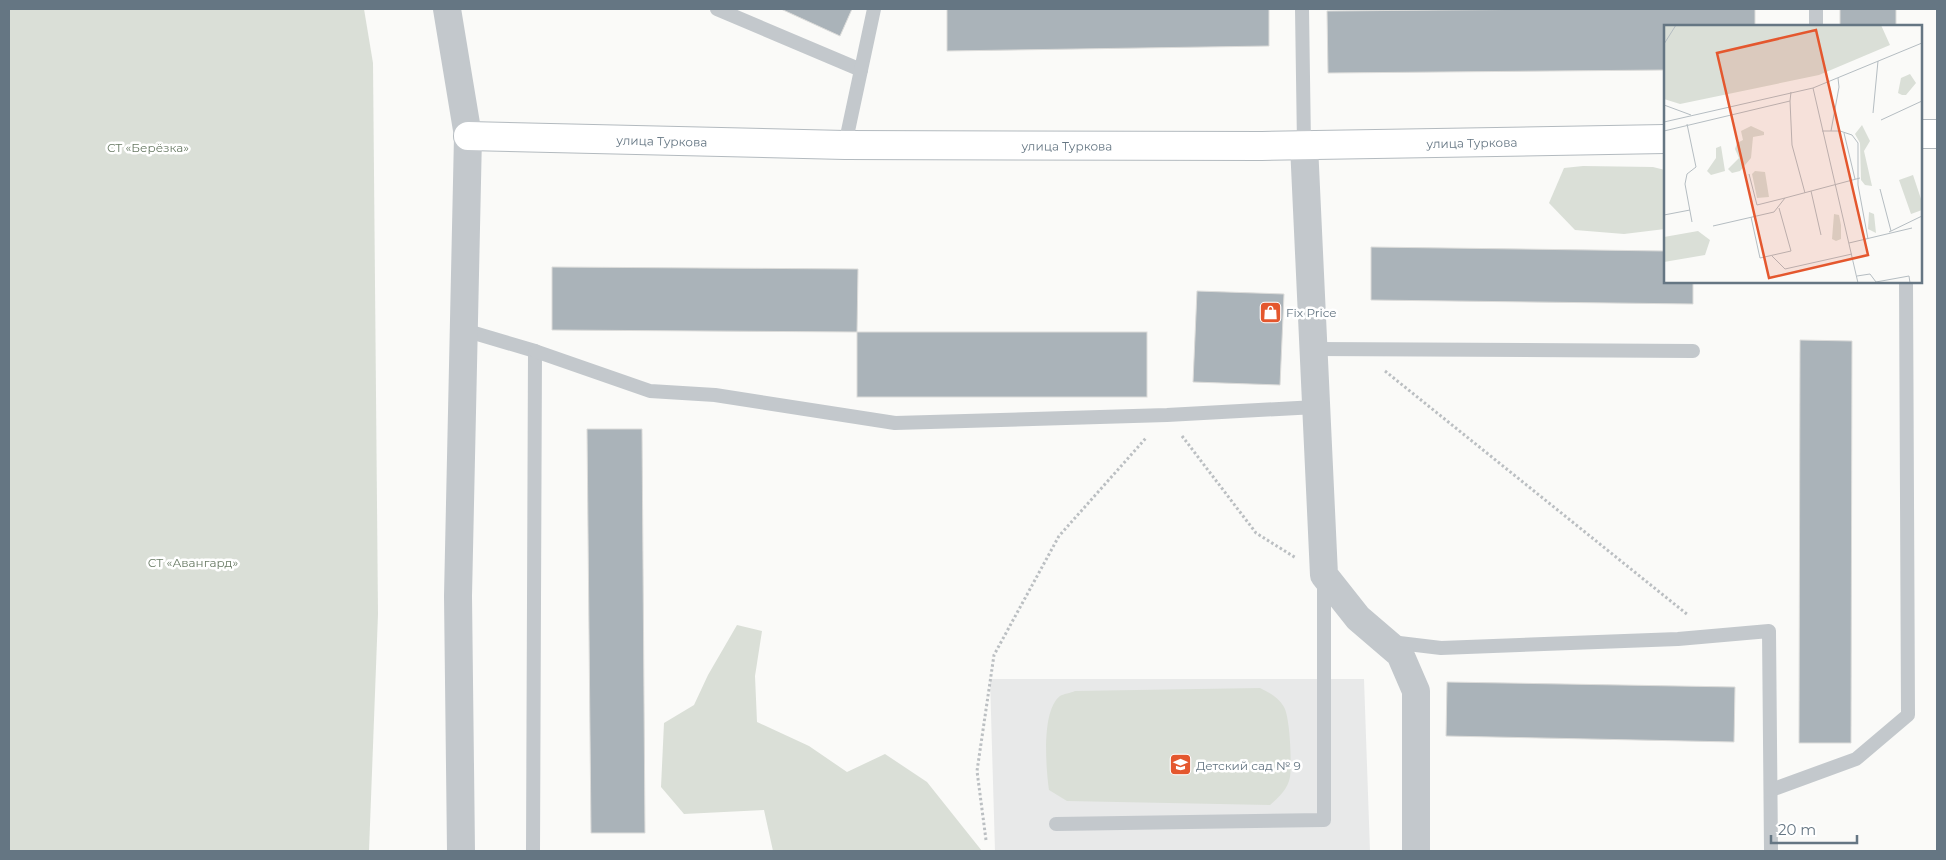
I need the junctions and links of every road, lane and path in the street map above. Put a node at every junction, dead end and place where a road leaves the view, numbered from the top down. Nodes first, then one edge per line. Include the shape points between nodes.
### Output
1 (448, 9) edge
2 (716, 9) edge
3 (874, 9) edge
4 (1302, 9) edge
5 (1816, 9) edge
6 (1816, 25) edge
7 (861, 70) junction
8 (1921, 134) edge
9 (1937, 134) edge
10 (468, 136) junction
11 (1664, 138) edge
12 (845, 145) junction
13 (1304, 145) junction
14 (1906, 282) edge
15 (464, 330) junction
16 (1314, 349) junction
17 (1358, 349) junction
18 (535, 351) junction
19 (1693, 351) dead end
20 (1316, 407) junction
21 (1167, 415) junction
22 (1324, 575) junction
23 (1714, 636) junction
24 (1385, 642) junction
25 (1771, 790) junction
26 (1056, 824) dead end
27 (986, 840) dead end
28 (461, 851) edge
29 (533, 851) edge
30 (1416, 851) edge
31 (1771, 851) edge

1 - 10 street
2 - 7 lane
3 - 7 lane
4 - 13 lane
5 - 6 lane
7 - 12 lane
8 - 9 street
10 - 12 street, улица Туркова
10 - 15 street
11 - 13 street, улица Туркова
12 - 13 street, улица Туркова
13 - 16 street
14 - 25 lane via 1908,715 1856,759
15 - 18 lane
15 - 28 street via 458,596
16 - 17 lane
16 - 20 street
17 - 19 lane
17 - 23 path
18 - 21 lane via 650,391 715,394 895,422
18 - 29 lane
20 - 21 lane
20 - 22 street
21 - 22 path via 1256,534
21 - 27 path via 1059,536 994,655 977,771
22 - 24 street via 1358,618
22 - 26 lane via 1324,820
23 - 24 lane via 1441,648
23 - 25 lane via 1769,631
24 - 30 street via 1400,654 1416,691
25 - 31 lane

